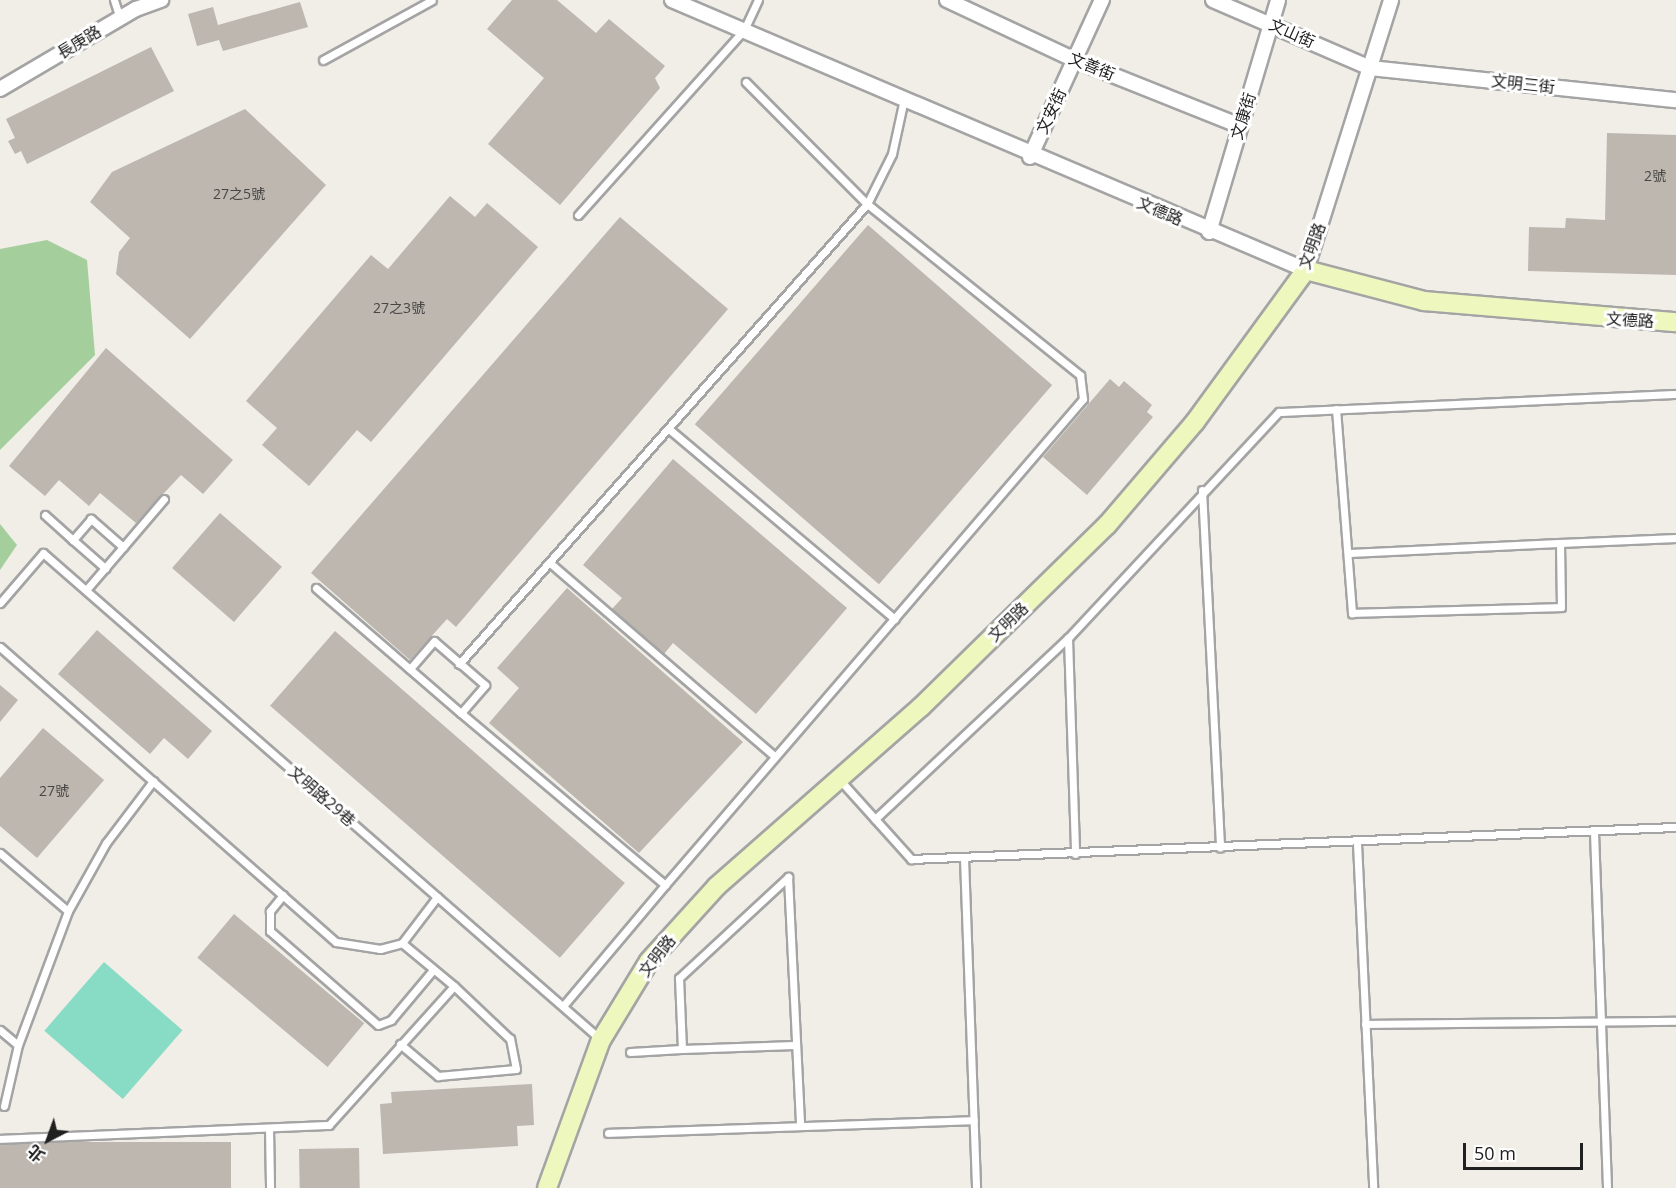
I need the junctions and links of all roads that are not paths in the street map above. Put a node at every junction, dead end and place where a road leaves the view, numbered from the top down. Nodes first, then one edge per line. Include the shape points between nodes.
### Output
1 (114, 0) edge
2 (160, 0) edge
3 (432, 0) edge
4 (672, 0) edge
5 (758, 0) edge
6 (948, 0) edge
7 (1102, 0) edge
8 (1213, 0) edge
9 (1278, 0) edge
10 (1391, 0) edge
11 (134, 4) edge
12 (120, 18) junction
13 (1271, 24) junction
14 (744, 30) junction
15 (323, 60) dead end
16 (1075, 60) junction
17 (1370, 68) junction
18 (746, 82) dead end
19 (0, 90) edge
20 (903, 99) junction
21 (1676, 100) edge
22 (1240, 126) junction
23 (1030, 157) junction
24 (867, 204) junction
25 (578, 215) dead end
26 (1209, 232) junction
27 (1306, 270) junction
28 (1676, 322) edge
29 (1676, 394) edge
30 (1336, 409) junction
31 (669, 429) junction
32 (1202, 490) junction
33 (164, 499) dead end
34 (45, 515) dead end
35 (1676, 538) edge
36 (73, 540) junction
37 (1560, 543) junction
38 (123, 547) junction
39 (1348, 553) junction
40 (550, 563) junction
41 (105, 568) junction
42 (316, 588) dead end
43 (86, 590) junction
44 (0, 603) edge
45 (895, 619) junction
46 (1068, 638) junction
47 (0, 647) edge
48 (459, 664) junction
49 (410, 669) junction
50 (461, 713) junction
51 (774, 756) junction
52 (839, 779) junction
53 (153, 781) junction
54 (875, 819) junction
55 (1676, 827) edge
56 (1594, 832) junction
57 (1358, 843) junction
58 (1220, 848) junction
59 (1, 854) edge
60 (1075, 854) junction
61 (964, 858) junction
62 (665, 885) junction
63 (283, 895) junction
64 (437, 897) junction
65 (68, 911) junction
66 (402, 943) junction
67 (433, 970) junction
68 (454, 986) junction
69 (563, 1006) junction
70 (1676, 1021) edge
71 (1365, 1024) junction
72 (1601, 1024) junction
73 (0, 1030) edge
74 (601, 1040) junction
75 (400, 1044) junction
76 (794, 1044) junction
77 (18, 1045) junction
78 (682, 1049) junction
79 (630, 1052) dead end
80 (4, 1106) dead end
81 (974, 1120) junction
82 (800, 1126) junction
83 (269, 1128) junction
84 (608, 1133) dead end
85 (0, 1139) edge
86 (270, 1188) edge
87 (547, 1188) edge
88 (976, 1188) edge
89 (1373, 1188) edge
90 (1607, 1188) edge

1 - 12 lane
2 - 11 street, 長庚路
3 - 15 lane
4 - 14 street, 文德路
5 - 14 lane
6 - 16 street, 文善街
7 - 16 street, 文安街
8 - 13 street, 文山街
9 - 13 street, 文康街
10 - 17 street, 文明路
11 - 12 street, 長庚路
12 - 19 street, 長庚路
13 - 17 street, 文山街
13 - 22 street, 文康街
14 - 20 street, 文德路
14 - 25 lane
16 - 22 street, 文善街
16 - 23 street, 文安街
17 - 21 street, 文明三街
17 - 27 street, 文明路
18 - 24 lane
20 - 23 street, 文德路
20 - 24 lane via 892,154
22 - 26 street, 文康街
23 - 26 street, 文德路
24 - 31 lane
24 - 45 lane via 1080,375 1083,399
26 - 27 street, 文德路
27 - 28 street, 文德路 via 1424,301
27 - 52 street, 文明路 via 1195,422 1107,525
29 - 30 lane
30 - 32 lane via 1279,412
30 - 39 lane
31 - 40 lane
31 - 45 lane
32 - 46 lane
32 - 58 lane
33 - 38 lane
34 - 36 lane
35 - 37 lane
36 - 38 lane via 91,519
36 - 41 lane
37 - 39 lane
37 - 39 lane via 1561,607 1352,612
38 - 41 lane
40 - 48 lane
40 - 51 lane
41 - 43 lane
42 - 49 lane
43 - 44 lane, 文明路29巷 via 43,553
43 - 64 lane, 文明路29巷
45 - 51 lane
46 - 54 lane
46 - 60 lane
47 - 53 lane
48 - 49 lane via 434,641
48 - 50 lane via 485,685
49 - 50 lane
50 - 62 lane
51 - 62 lane
52 - 54 lane
52 - 74 street, 文明路 via 717,886 650,961
53 - 63 lane
53 - 65 lane via 106,843
54 - 61 lane via 911,859
55 - 56 lane
56 - 57 lane
56 - 72 lane
57 - 58 lane
57 - 71 lane
58 - 60 lane
59 - 65 lane
60 - 61 lane
61 - 81 lane
62 - 69 lane
63 - 66 lane via 336,942 380,949
63 - 67 lane via 270,911 270,931 378,1024 391,1020
64 - 66 lane
64 - 69 lane, 文明路29巷
65 - 77 lane
66 - 67 lane
67 - 68 lane
68 - 75 lane
68 - 75 lane via 510,1039 516,1070 438,1076
69 - 74 lane, 文明路29巷
70 - 72 lane
71 - 72 lane
71 - 89 lane
72 - 90 lane
73 - 77 lane
74 - 87 street, 文明路
75 - 83 lane via 329,1125
76 - 78 lane
76 - 78 lane via 788,877 679,978
76 - 82 lane
77 - 80 lane
78 - 79 lane
81 - 82 lane
81 - 88 lane
82 - 84 lane
83 - 85 lane
83 - 86 lane

